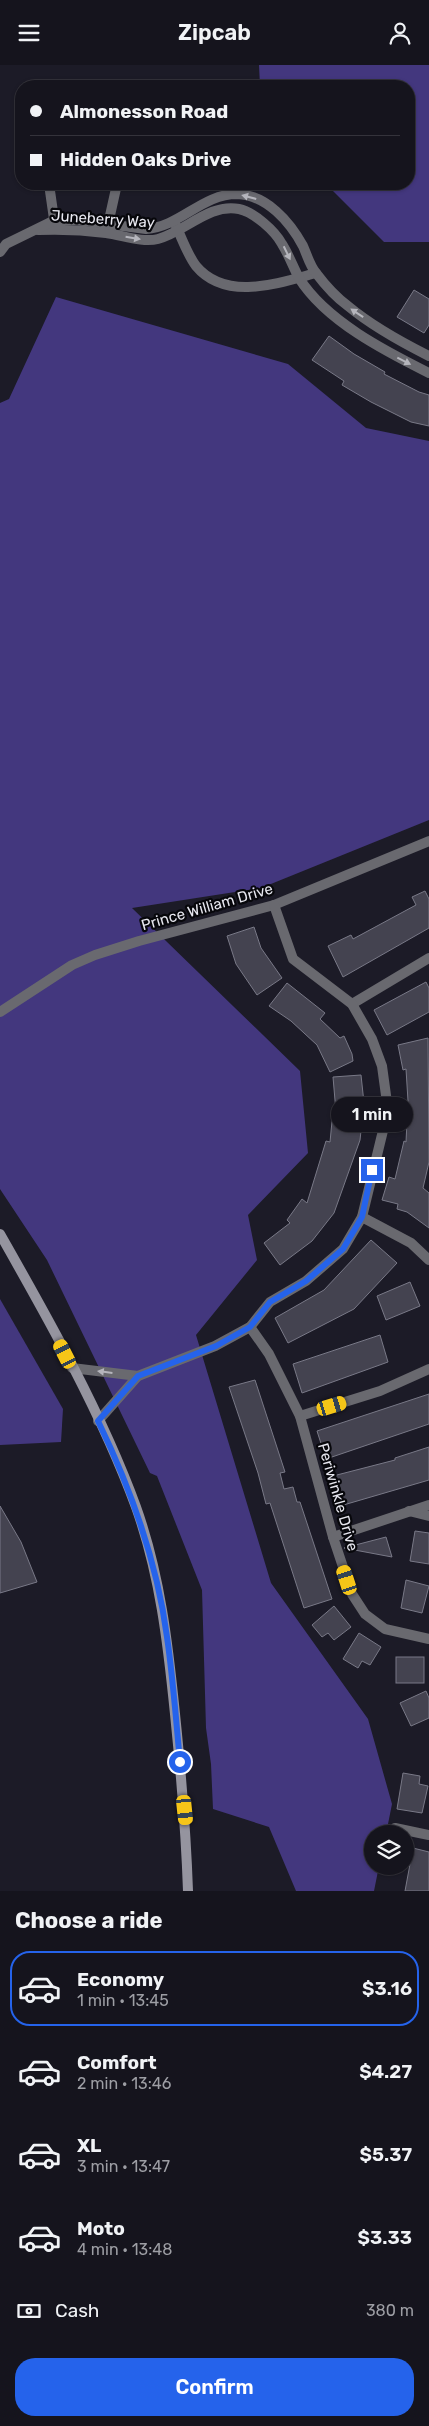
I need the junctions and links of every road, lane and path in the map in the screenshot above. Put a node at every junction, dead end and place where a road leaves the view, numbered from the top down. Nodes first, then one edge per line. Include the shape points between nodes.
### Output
1 (50, 190) edge
2 (116, 190) edge
3 (55, 225) junction
4 (176, 225) junction
5 (107, 228) junction
6 (0, 252) edge
7 (316, 273) junction
8 (299, 277) junction
9 (372, 323) junction
10 (363, 335) junction
11 (429, 356) edge
12 (429, 373) edge
13 (429, 841) edge
14 (274, 905) junction
15 (429, 958) edge
16 (352, 1004) junction
17 (0, 1012) edge
18 (362, 1217) junction
19 (0, 1234) edge
20 (429, 1260) edge
21 (250, 1327) junction
22 (72, 1368) junction
23 (429, 1369) edge
24 (138, 1376) junction
25 (300, 1416) junction
26 (98, 1421) junction
27 (429, 1505) edge
28 (409, 1511) junction
29 (429, 1516) edge
30 (333, 1537) junction
31 (429, 1639) edge
32 (414, 1832) edge
33 (429, 1835) edge
34 (188, 1891) edge

1 - 3 street
2 - 5 street
3 - 5 street, Juneberry Way
3 - 6 street, Juneberry Way via 32,230 6,244
4 - 5 street, Juneberry Way via 157,229
7 -> 4 street, Juneberry Way via 291,227 268,204 253,197 237,194 219,197 194,208
4 - 8 street via 196,266 214,279 240,288 270,285
4 -> 8 street, Juneberry Way via 228,208 240,209 282,242
7 - 8 street
9 -> 7 street, Juneberry Way via 347,306
8 - 10 street, Juneberry Way via 338,319
9 - 10 street
9 - 11 street, Juneberry Way
10 -> 12 street, Juneberry Way via 390,354
13 - 14 street, Prince William Drive
14 - 16 street via 293,959
14 - 17 street, Prince William Drive via 95,955 72,965
15 - 16 street
16 - 18 street via 372,1039 382,1066 388,1109
18 - 20 street via 411,1243
18 - 21 street via 343,1249 306,1281 270,1302
19 - 22 main road
21 - 24 street via 216,1346
21 - 25 street, Periwinkle Drive via 269,1354
24 -> 22 street
22 - 26 main road
23 - 25 street via 380,1391
24 - 26 street
25 - 30 street, Periwinkle Drive
26 - 34 main road via 120,1465 136,1509 167,1636 186,1823
27 - 28 street
28 - 29 street
28 - 30 street
30 - 31 street, Periwinkle Drive via 352,1594 365,1615 385,1629
32 - 33 street

